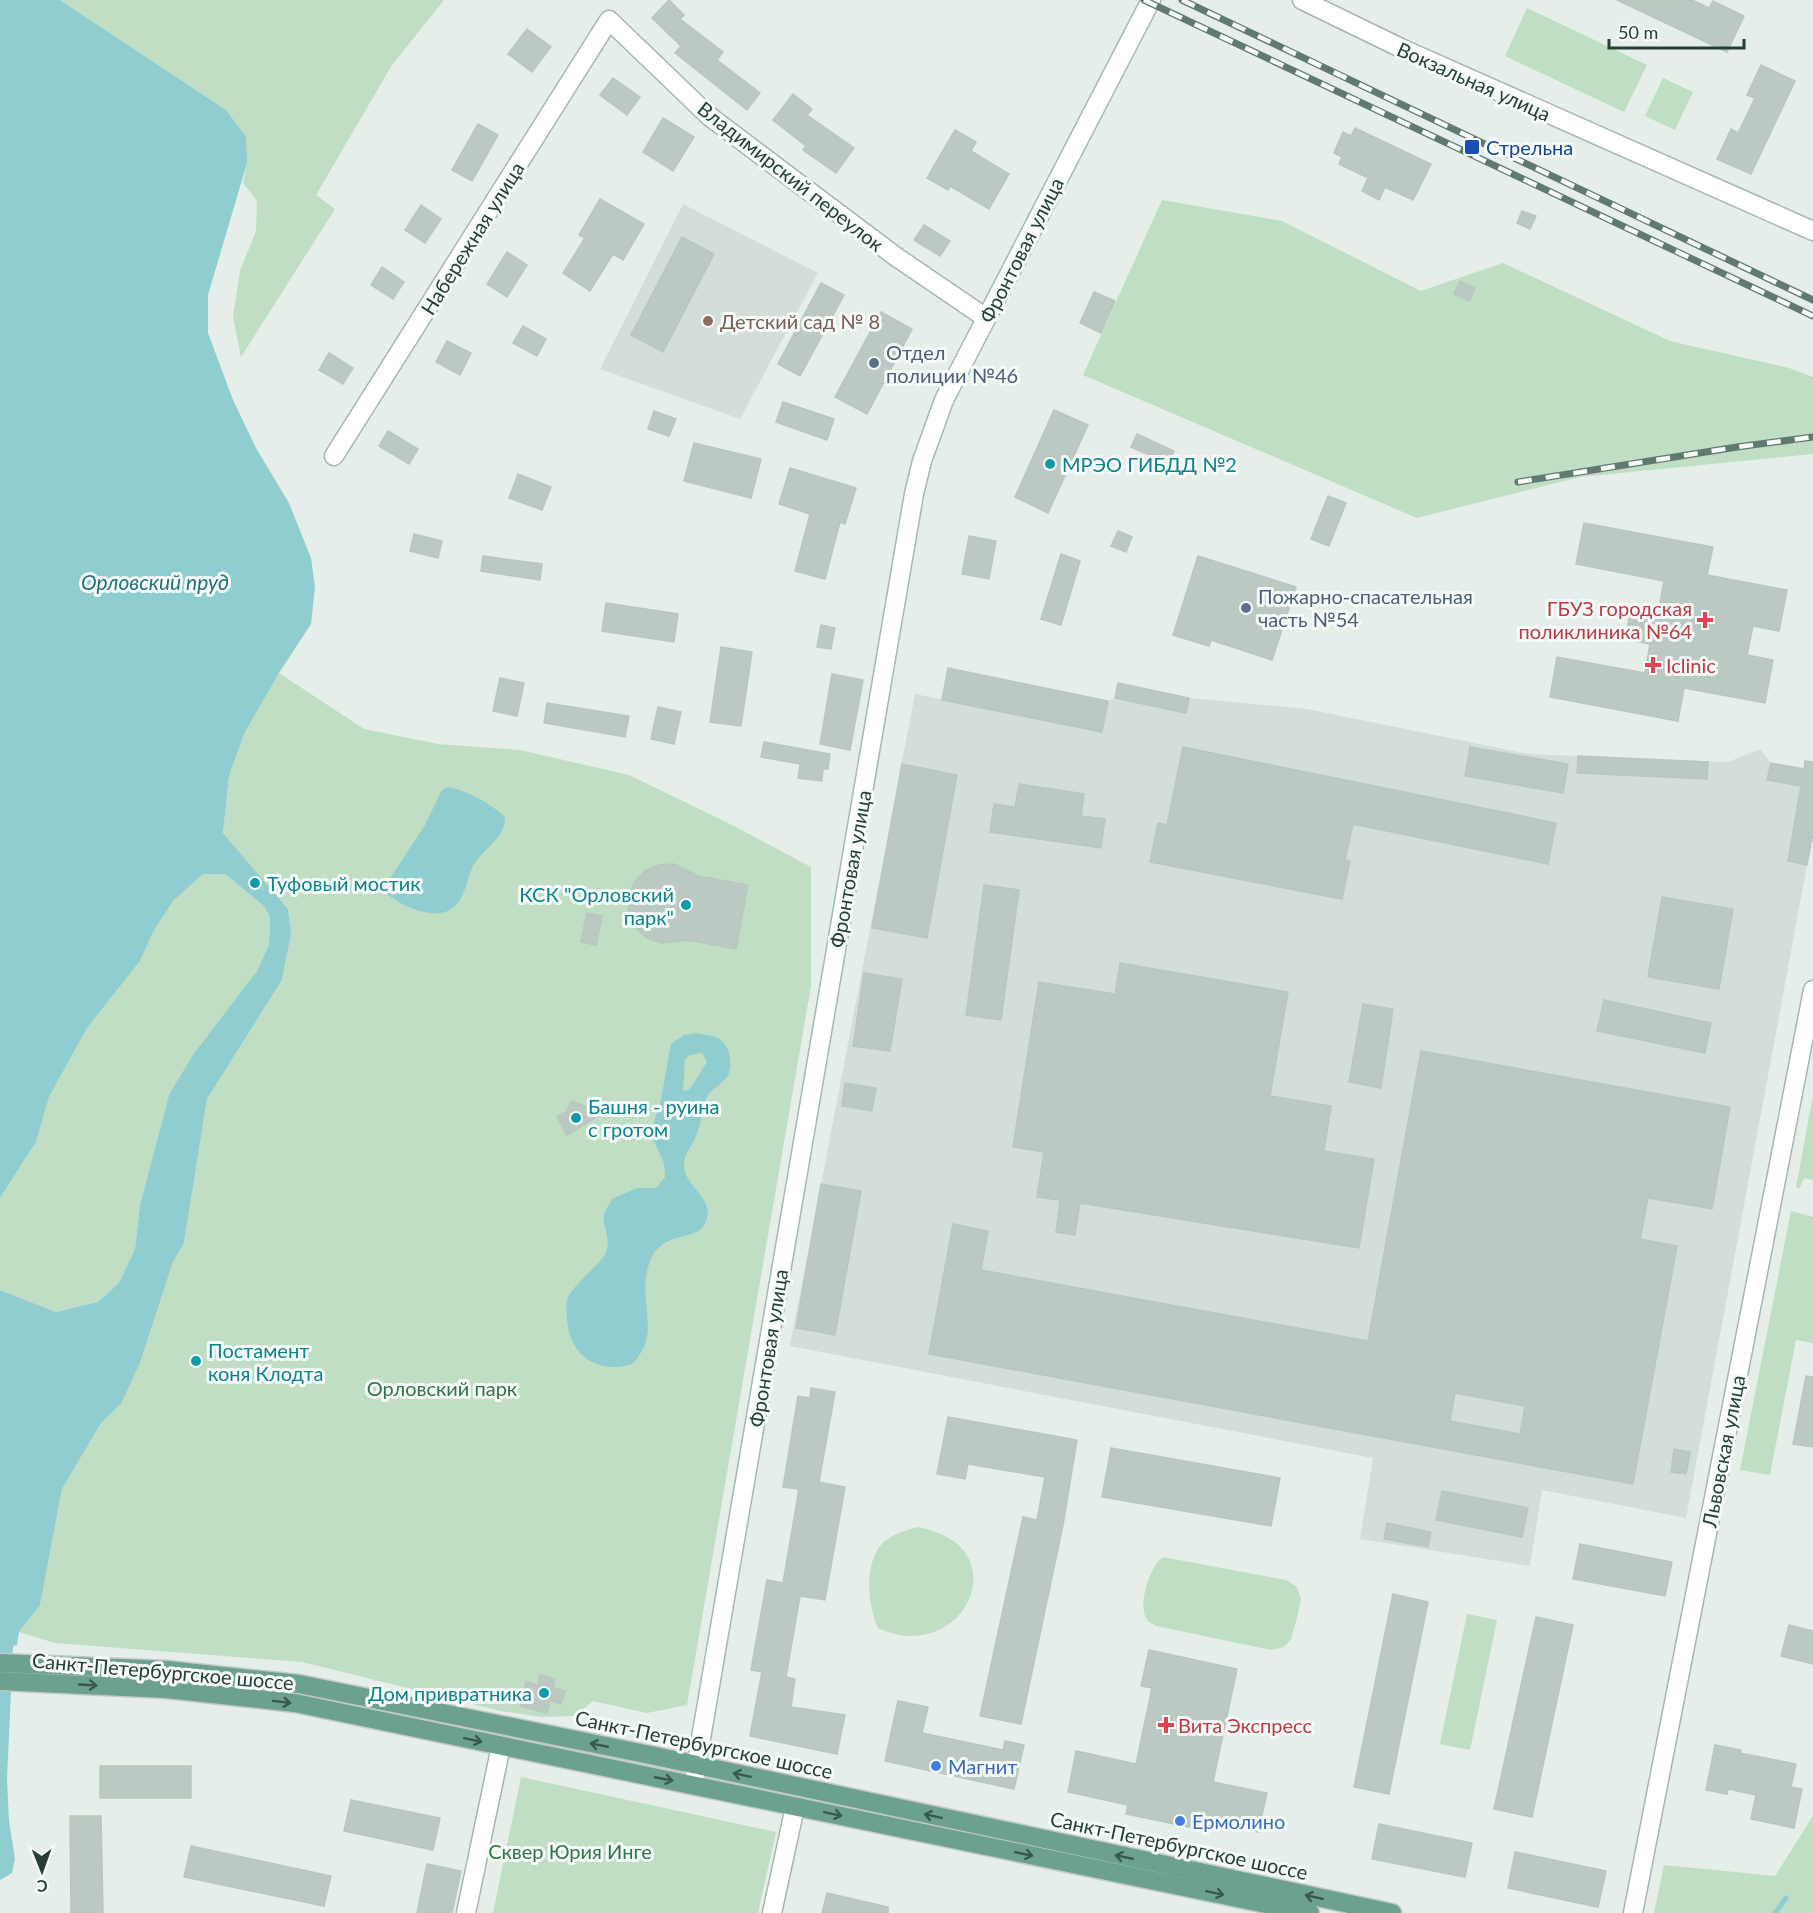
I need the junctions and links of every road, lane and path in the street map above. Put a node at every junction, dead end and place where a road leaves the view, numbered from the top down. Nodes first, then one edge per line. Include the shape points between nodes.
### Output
1 (1151, 0) edge
2 (1302, 0) edge
3 (609, 20) joint
4 (1813, 231) edge
5 (986, 318) junction
6 (334, 456) dead end
7 (1813, 990) edge
8 (0, 1663) edge
9 (30, 1673) junction
10 (0, 1681) edge
11 (501, 1746) junction
12 (697, 1765) junction
13 (693, 1785) junction
14 (795, 1806) junction
15 (466, 1913) edge
16 (772, 1913) edge
17 (1310, 1913) edge
18 (1392, 1913) edge
19 (1634, 1913) edge

1 - 5 street, Фронтовая улица
2 - 4 street, Вокзальная улица via 1403,49
3 - 5 street, Владимирский переулок via 709,116 895,256
3 - 6 street, Набережная улица
5 - 12 street, Фронтовая улица via 944,400 914,494
7 - 19 street, Львовская улица
8 - 9 main road, Санкт-Петербургское шоссе
9 - 10 main road, Санкт-Петербургское шоссе
9 -> 11 main road, Санкт-Петербургское шоссе via 285,1702
12 -> 9 main road, Санкт-Петербургское шоссе via 300,1684 222,1673
11 -> 13 main road, Санкт-Петербургское шоссе
11 - 15 street
12 - 13 street, Фронтовая улица
18 -> 12 main road, Санкт-Петербургское шоссе
13 - 14 main road, Санкт-Петербургское шоссе
14 - 16 street
14 -> 17 main road, Санкт-Петербургское шоссе

